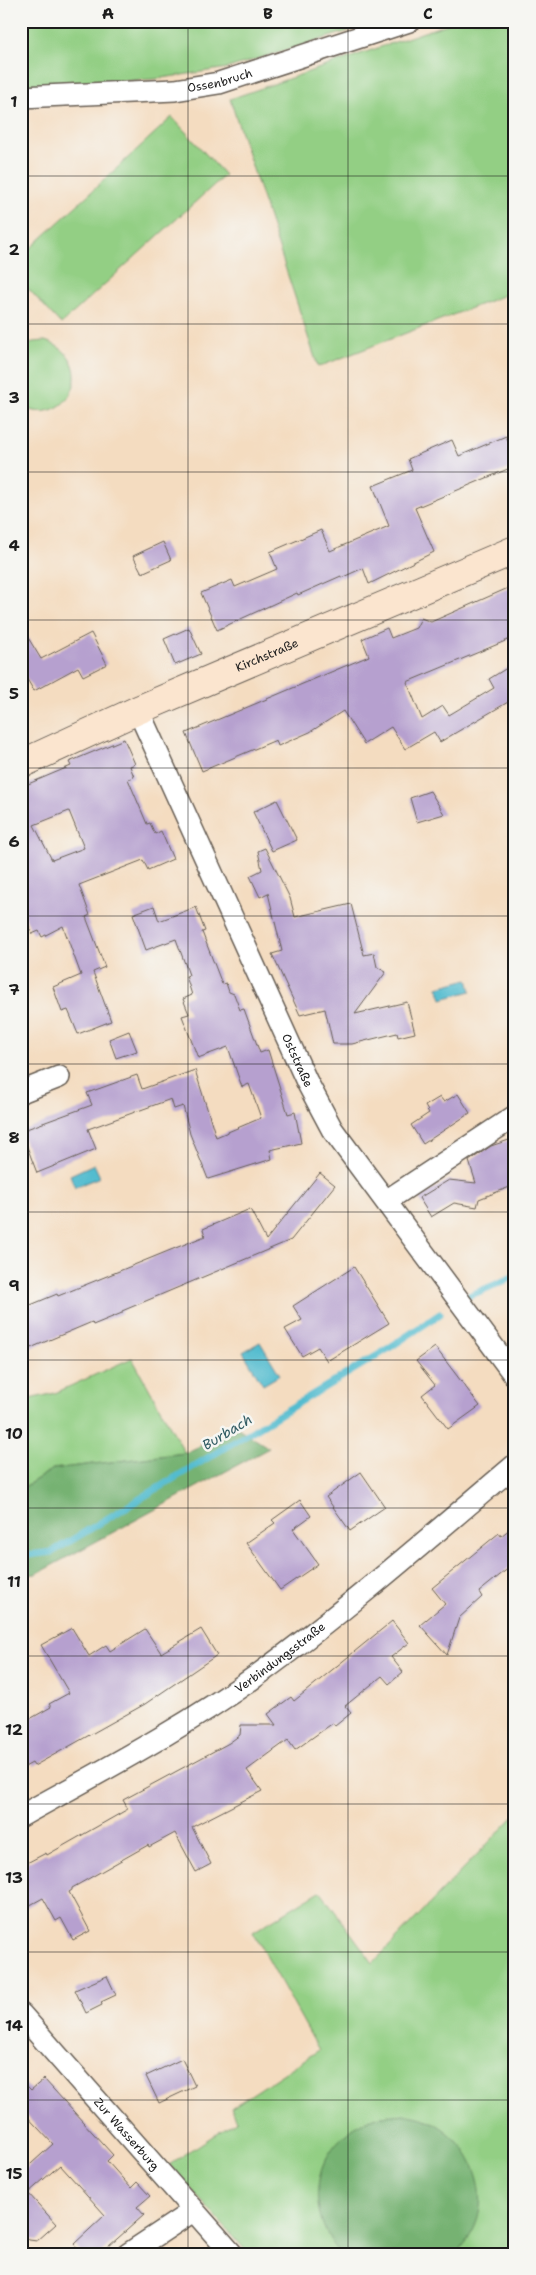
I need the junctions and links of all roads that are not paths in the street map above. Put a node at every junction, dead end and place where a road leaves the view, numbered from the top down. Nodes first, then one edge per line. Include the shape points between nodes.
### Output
1 (409, 21) edge
2 (21, 97) edge
3 (515, 550) edge
4 (138, 710) junction
5 (21, 764) edge
6 (59, 1077) dead end
7 (21, 1092) edge
8 (515, 1116) edge
9 (386, 1201) junction
10 (515, 1376) edge
11 (515, 1465) edge
12 (21, 1816) edge
13 (21, 2014) edge
14 (193, 2211) junction
15 (128, 2254) edge
16 (232, 2254) edge

1 - 2 street, Ossenbruch via 219,83 175,90
3 - 4 street, Kirchstraße
4 - 5 street, Kirchstraße
4 - 9 street, Oststraße via 306,1082 332,1129
6 - 7 street
8 - 9 street
9 - 10 street, Oststraße
11 - 12 street, Verbindungsstraße via 352,1602 258,1674 149,1745
13 - 14 street, Zur Wasserburg
14 - 15 street
14 - 16 street, Zur Wasserburg

